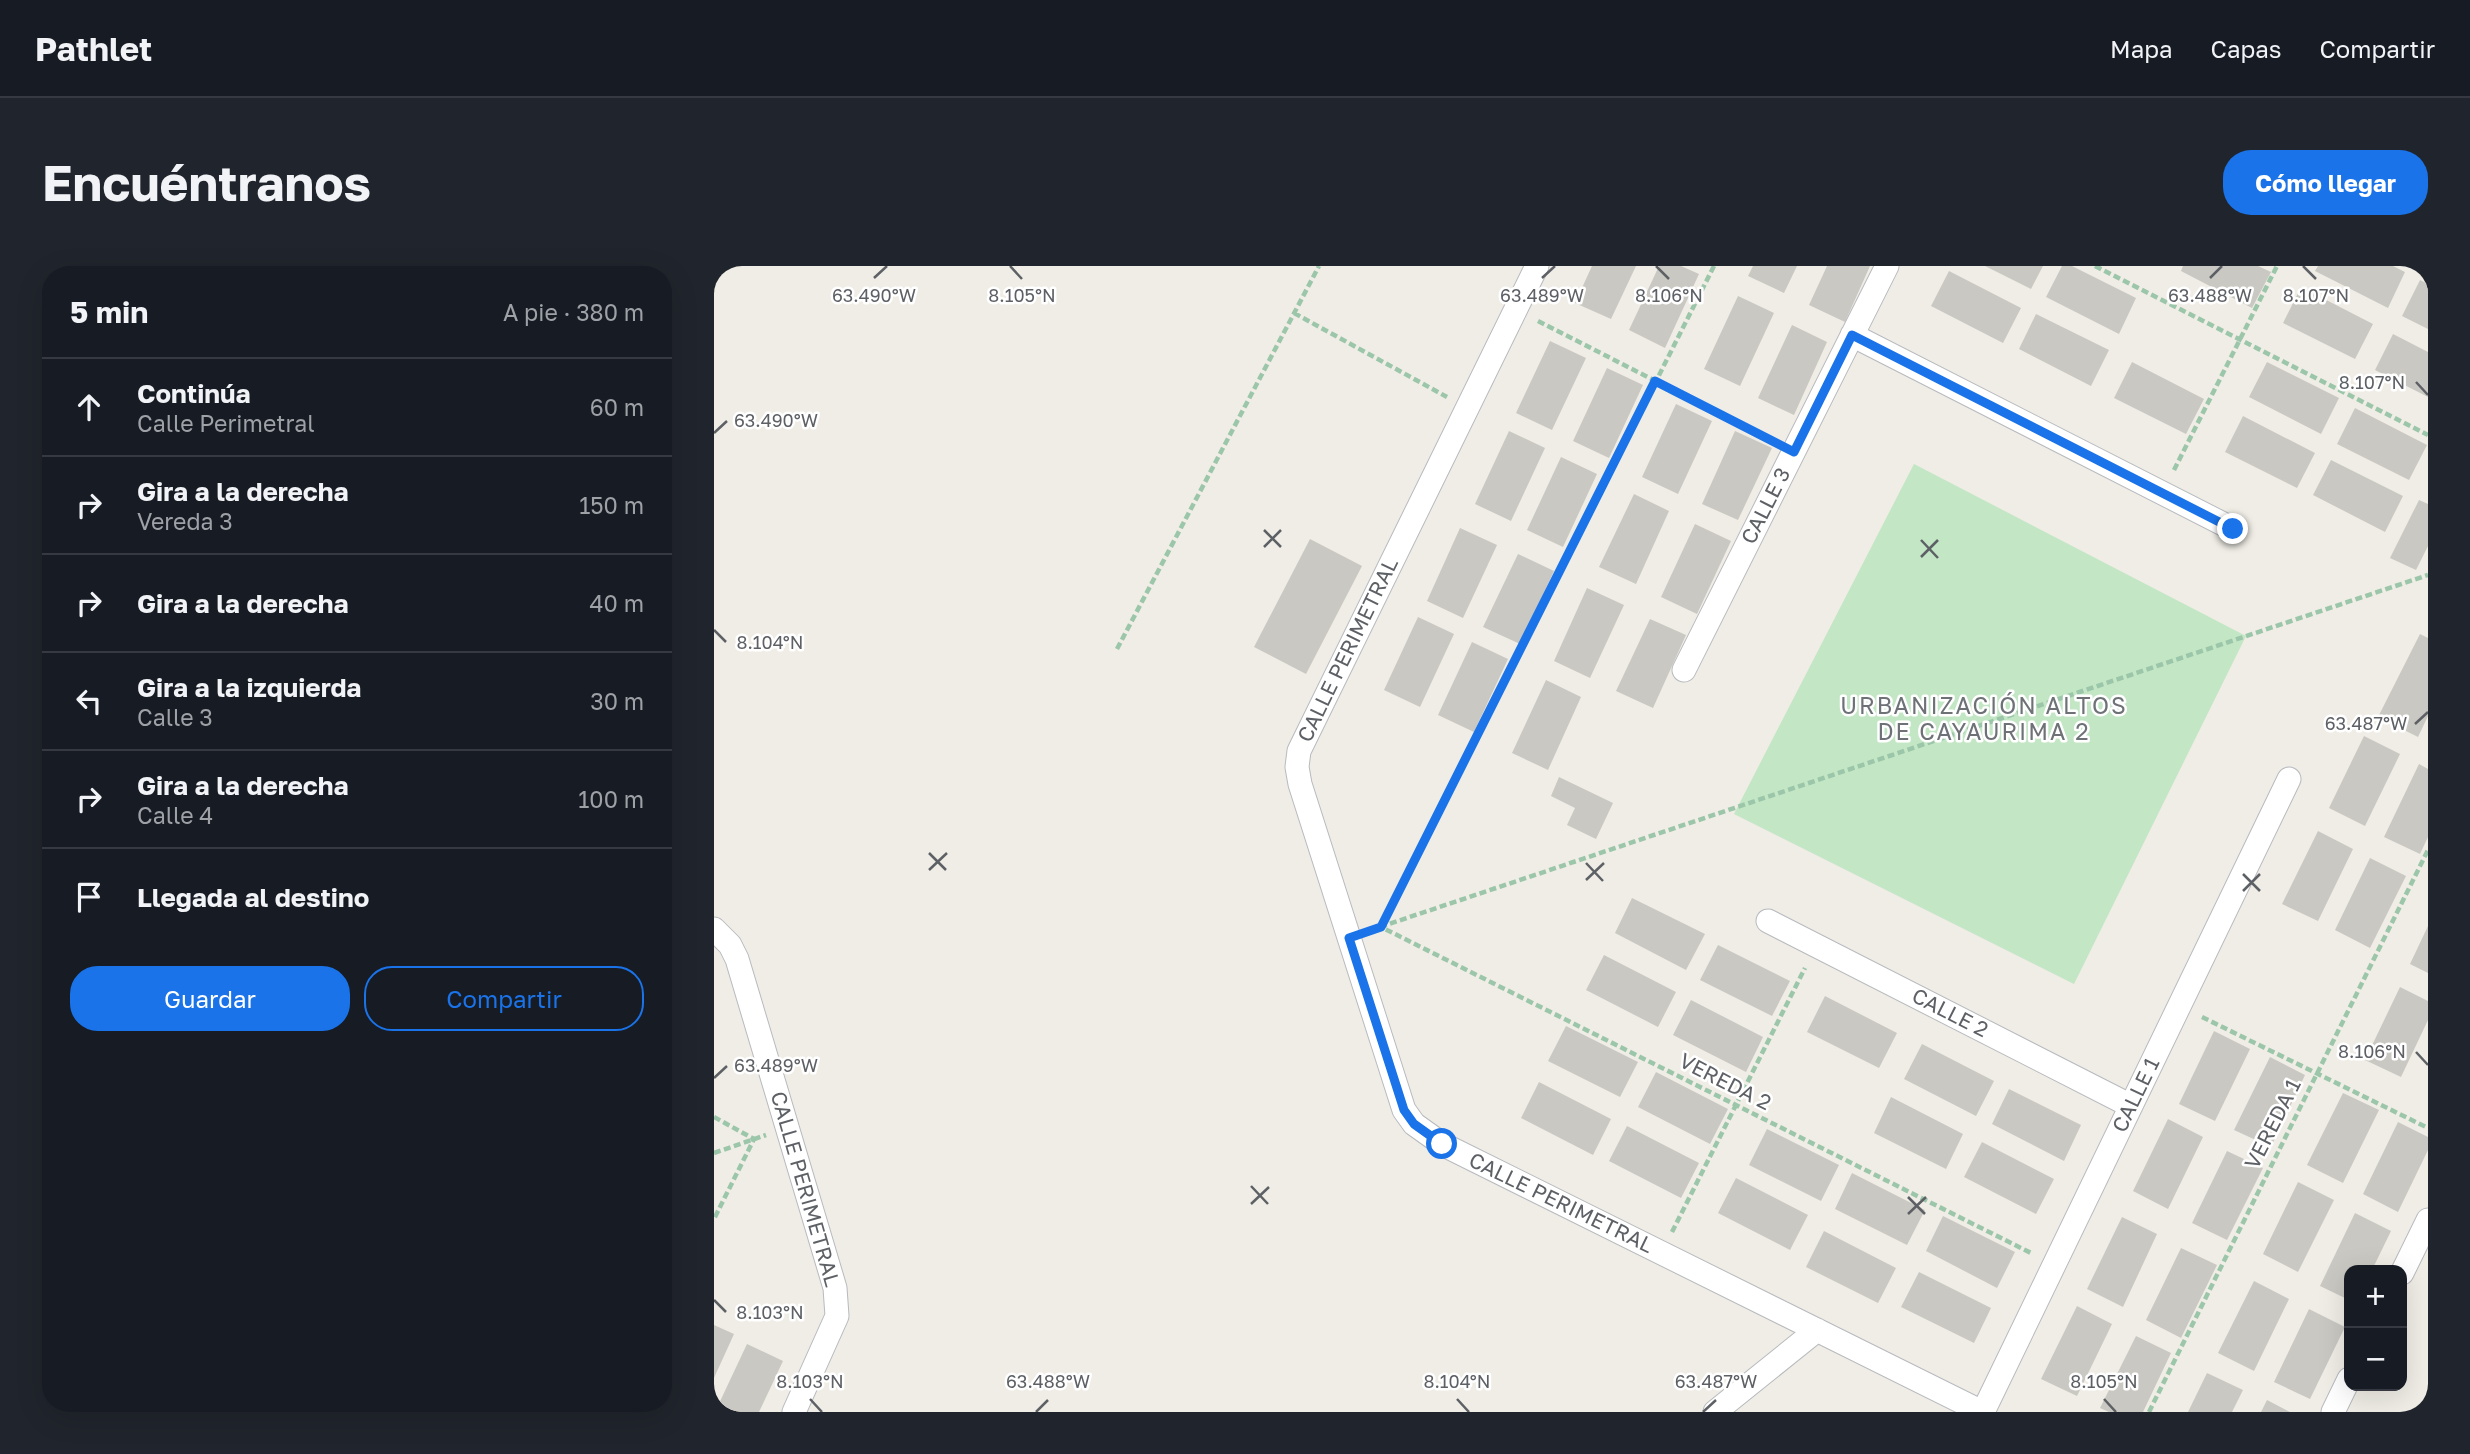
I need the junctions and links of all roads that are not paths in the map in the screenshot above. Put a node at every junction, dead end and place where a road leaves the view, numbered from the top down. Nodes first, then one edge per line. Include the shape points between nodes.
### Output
1 (1537, 266) edge
2 (1887, 266) edge
3 (1852, 335) junction
4 (2233, 529) dead end
5 (1684, 670) dead end
6 (2289, 779) dead end
7 (1768, 921) dead end
8 (714, 929) edge
9 (2131, 1106) junction
10 (2428, 1220) edge
11 (2406, 1265) edge
12 (1817, 1330) junction
13 (2344, 1389) edge
14 (794, 1412) edge
15 (1715, 1412) edge
16 (1982, 1412) edge
17 (2333, 1412) edge

1 - 12 street, CALLE PERIMETRAL via 1299,751 1300,784 1404,1110 1414,1124 1442,1144
2 - 3 street, CALLE 3
3 - 4 street
3 - 5 street, CALLE 3
6 - 9 street, CALLE 1
7 - 9 street, CALLE 2
8 - 14 street, CALLE PERIMETRAL via 737,959 838,1305 833,1327
9 - 16 street, CALLE 1
10 - 11 street
12 - 15 street
12 - 16 street, CALLE PERIMETRAL
13 - 17 street

